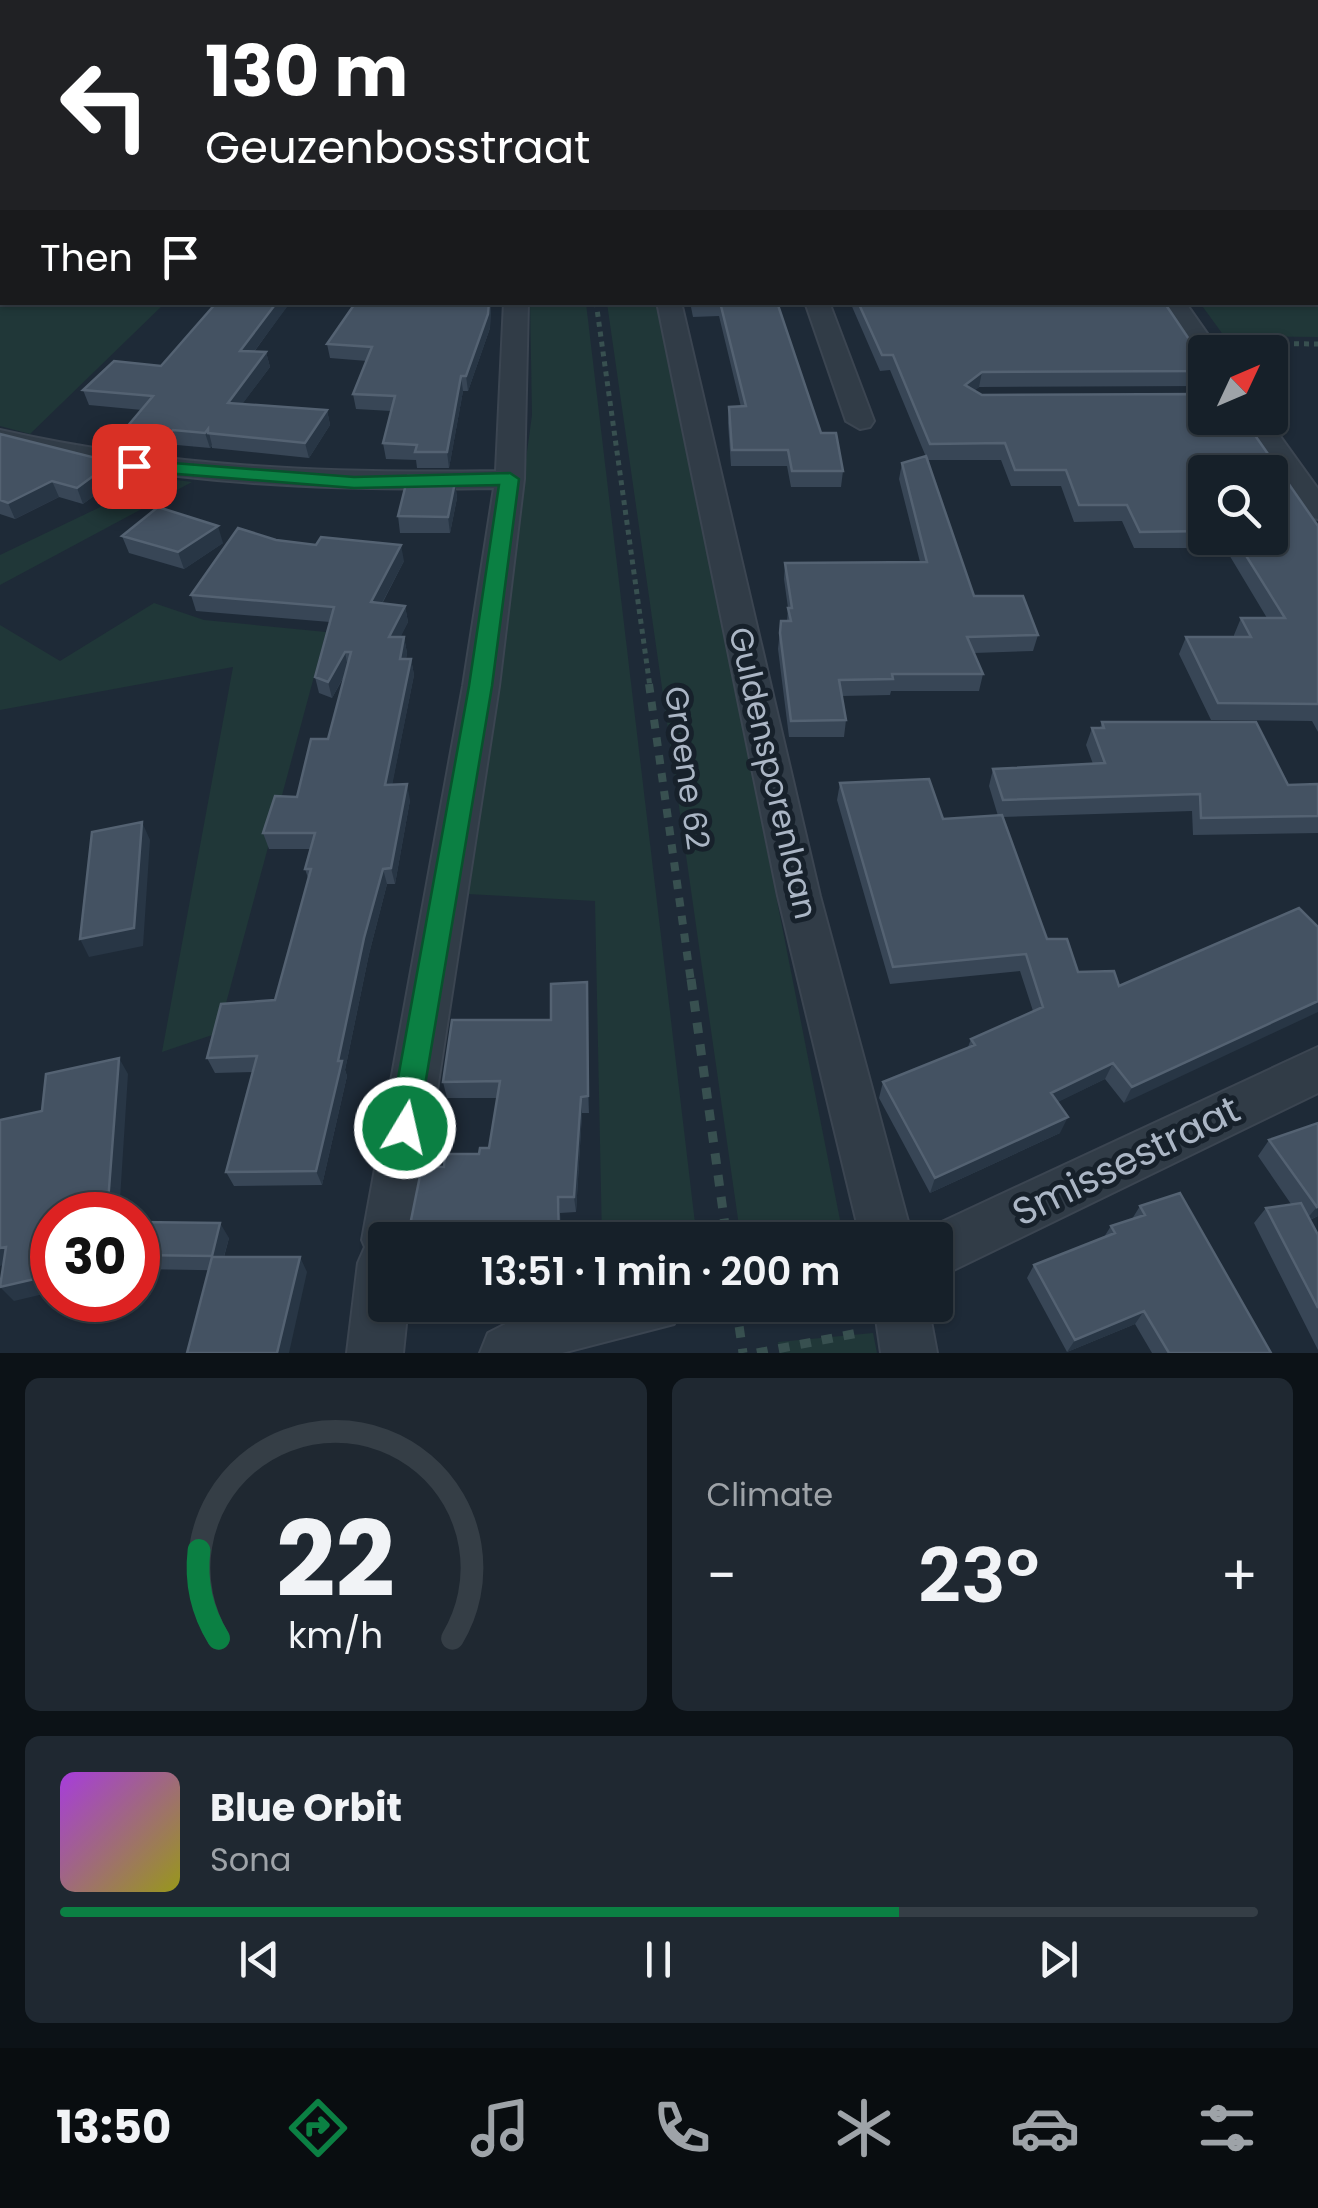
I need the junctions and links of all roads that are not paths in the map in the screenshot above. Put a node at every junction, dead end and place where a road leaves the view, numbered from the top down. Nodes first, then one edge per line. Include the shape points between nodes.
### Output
1 (516, 305) edge
2 (670, 305) edge
3 (818, 305) edge
4 (1175, 305) edge
5 (1196, 335) edge
6 (860, 421) dead end
7 (1266, 435) edge
8 (0, 438) edge
9 (510, 479) junction
10 (1318, 510) edge
11 (1318, 1069) edge
12 (391, 1222) edge
13 (882, 1222) edge
14 (953, 1244) edge
15 (378, 1322) edge
16 (575, 1322) edge
17 (374, 1353) edge
18 (508, 1353) edge

1 - 9 street
2 - 13 street, Guldensporenlaan via 799,896
3 - 6 street
4 - 5 street
7 - 10 street
8 - 9 street via 152,468 354,483
9 - 12 street
11 - 14 street, Smissestraat
15 - 17 street
16 - 18 street via 544,1330

